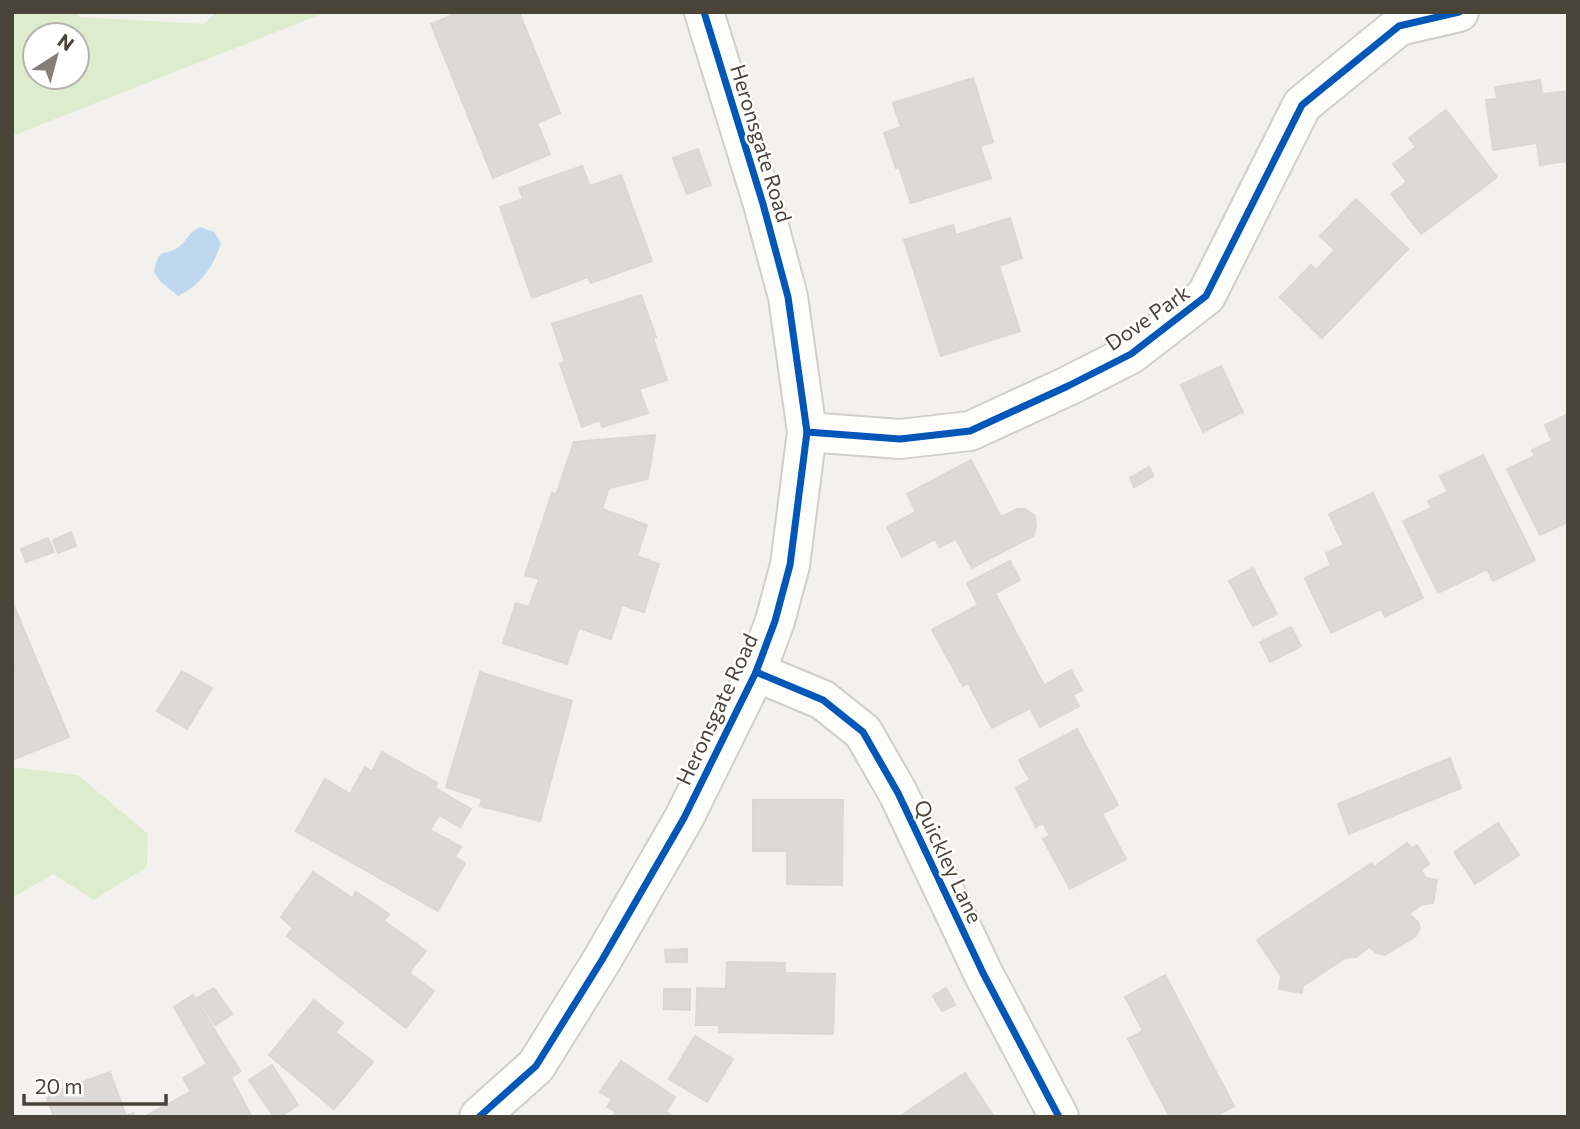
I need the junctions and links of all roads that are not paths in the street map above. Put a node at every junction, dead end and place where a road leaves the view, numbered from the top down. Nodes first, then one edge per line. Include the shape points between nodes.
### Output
1 (704, 12) edge
2 (1459, 12) edge
3 (807, 432) junction
4 (756, 672) junction
5 (479, 1117) edge
6 (1059, 1117) edge

1 - 3 street, Heronsgate Road via 788,297
2 - 3 street, Dove Park via 1399,26 1302,105 1206,296 1131,354 970,430 900,439
3 - 4 street, Heronsgate Road via 790,565
4 - 5 street, Heronsgate Road via 684,818 602,960 536,1066
4 - 6 street, Quickley Lane via 823,700 863,732 898,793 951,910

